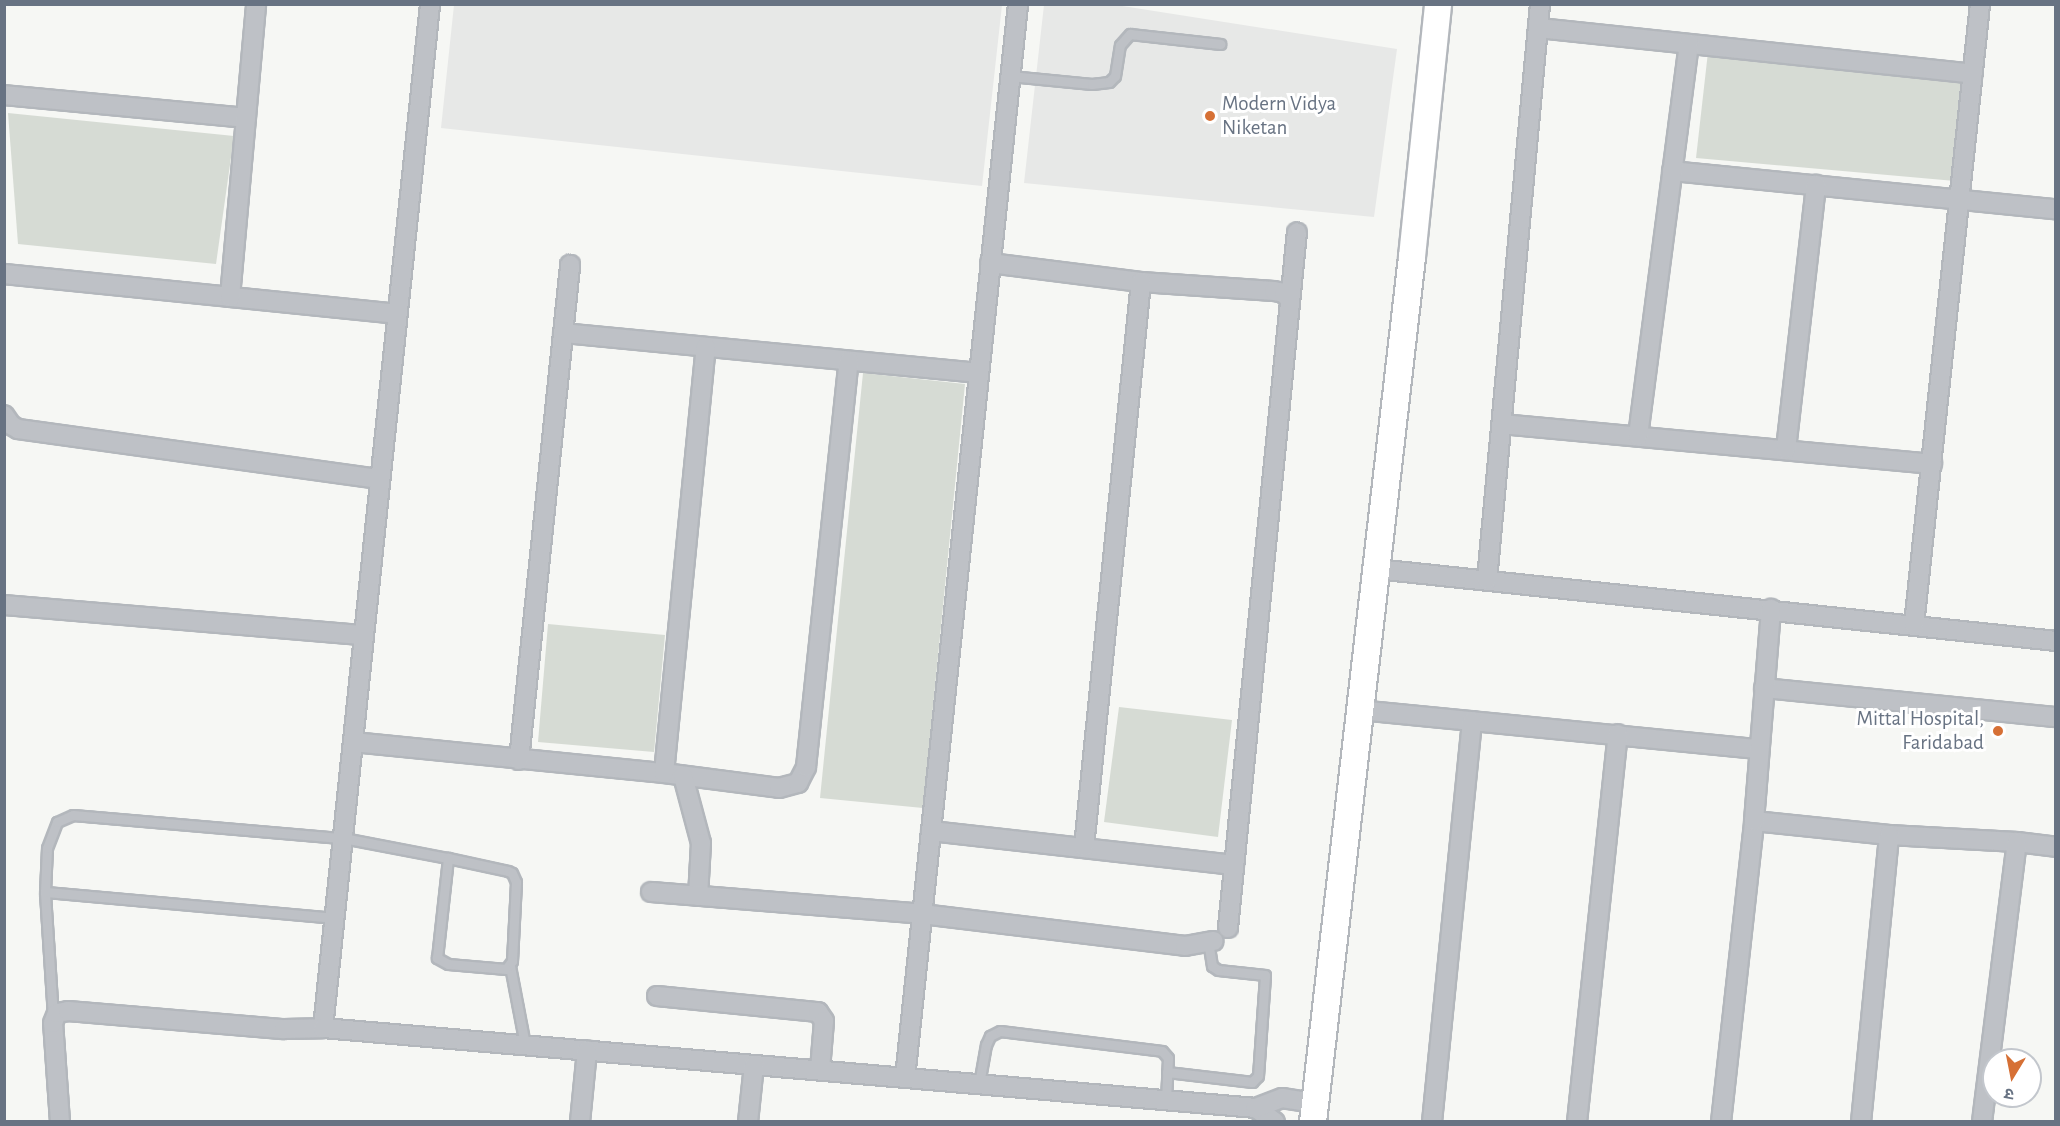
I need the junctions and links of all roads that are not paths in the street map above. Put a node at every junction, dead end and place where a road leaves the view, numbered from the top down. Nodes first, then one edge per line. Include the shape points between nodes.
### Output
1 (256, 4) edge
2 (430, 4) edge
3 (1017, 4) edge
4 (1438, 4) edge
5 (1540, 4) edge
6 (1980, 4) edge
7 (1538, 28) junction
8 (1220, 44) dead end
9 (1689, 44) junction
10 (1973, 74) junction
11 (1010, 76) junction
12 (4, 95) edge
13 (246, 117) junction
14 (1672, 171) junction
15 (1816, 185) junction
16 (1960, 199) junction
17 (2055, 208) edge
18 (1297, 232) dead end
19 (990, 263) junction
20 (570, 265) dead end
21 (4, 273) edge
22 (1141, 282) junction
23 (230, 297) junction
24 (1290, 300) junction
25 (397, 314) junction
26 (563, 333) junction
27 (706, 347) junction
28 (849, 361) junction
29 (978, 373) junction
30 (4, 415) edge
31 (1502, 424) junction
32 (1638, 436) junction
33 (1786, 449) junction
34 (1932, 464) junction
35 (380, 479) junction
36 (1376, 569) junction
37 (1487, 580) junction
38 (4, 604) edge
39 (1771, 609) junction
40 (1914, 625) junction
41 (364, 635) junction
42 (2055, 641) edge
43 (1764, 688) junction
44 (1359, 710) junction
45 (2055, 717) edge
46 (1472, 721) junction
47 (1618, 734) junction
48 (353, 742) junction
49 (1759, 749) junction
50 (519, 760) junction
51 (664, 773) junction
52 (683, 776) junction
53 (1754, 821) junction
54 (931, 831) junction
55 (1889, 835) junction
56 (343, 838) junction
57 (2017, 842) junction
58 (1084, 847) junction
59 (2055, 847) edge
60 (448, 858) junction
61 (1234, 865) junction
62 (45, 892) junction
63 (651, 892) dead end
64 (698, 896) junction
65 (922, 914) junction
66 (334, 918) junction
67 (1217, 937) junction
68 (510, 966) junction
69 (657, 996) dead end
70 (53, 1017) junction
71 (323, 1028) junction
72 (525, 1045) junction
73 (587, 1050) junction
74 (754, 1065) junction
75 (820, 1070) junction
76 (1167, 1072) junction
77 (905, 1078) junction
78 (979, 1084) junction
79 (1166, 1100) junction
80 (1256, 1108) junction
81 (1314, 1112) edge
82 (1208, 1113) edge
83 (60, 1122) edge
84 (580, 1122) edge
85 (748, 1122) edge
86 (1275, 1122) edge
87 (1432, 1122) edge
88 (1577, 1122) edge
89 (1721, 1122) edge
90 (1861, 1122) edge
91 (1982, 1122) edge

1 - 13 street
2 - 25 street
3 - 11 street
4 - 36 street
5 - 7 street
6 - 10 street
7 - 9 street
7 - 31 street
8 - 11 lane via 1130,34 1120,45 1114,76 1109,82 1092,84
9 - 10 street
9 - 14 street
10 - 16 street
11 - 19 street
12 - 13 street
13 - 23 street
14 - 15 street
14 - 32 street
15 - 16 street
15 - 33 street
16 - 17 street
16 - 34 street
18 - 24 street
19 - 22 street
19 - 29 street
20 - 26 street
21 - 23 street
22 - 24 street via 1274,291 1284,293
22 - 58 street
23 - 25 street
24 - 61 street
25 - 35 street
26 - 27 street
26 - 50 street
27 - 28 street
27 - 51 street
28 - 29 street
28 - 52 street via 803,776 798,783 779,788
29 - 54 street
30 - 35 street via 18,429
31 - 32 street
31 - 37 street
32 - 33 street
33 - 34 street
34 - 40 street
35 - 41 street
36 - 37 street
36 - 44 street
37 - 39 street
38 - 41 street
39 - 40 street
39 - 43 street
40 - 42 street
41 - 48 street
43 - 45 street
43 - 49 street
44 - 46 street
44 - 81 street
46 - 47 street
46 - 87 street
47 - 49 street
47 - 88 street
48 - 50 street
48 - 56 street
49 - 53 street
50 - 51 street
51 - 52 street
52 - 64 street via 701,843
53 - 55 street
53 - 89 street
54 - 58 street
54 - 65 street
55 - 57 street
55 - 90 street
56 - 60 lane
56 - 62 lane via 73,815 57,822 51,834
56 - 66 street
57 - 59 street
57 - 91 street
58 - 61 street
60 - 68 lane via 508,871 515,877
60 - 68 lane via 437,958 448,964 501,970
61 - 67 street
62 - 66 lane
62 - 70 lane
63 - 64 street
64 - 65 street
65 - 67 street via 1185,946
65 - 77 street
66 - 71 street
67 - 76 lane via 1212,966 1266,975 1258,1076 1252,1082
68 - 72 lane
69 - 75 street via 818,1012 824,1021
70 - 71 street via 68,1011 284,1029
70 - 83 street
71 - 72 street
72 - 73 street
73 - 74 street
73 - 84 street
74 - 75 street
74 - 85 street
75 - 77 street
76 - 78 lane via 1168,1058 1162,1051 1000,1031 990,1036 986,1045
76 - 79 lane
77 - 78 street
78 - 79 street
79 - 82 street
80 - 81 street via 1282,1098
80 - 82 street
80 - 86 street

